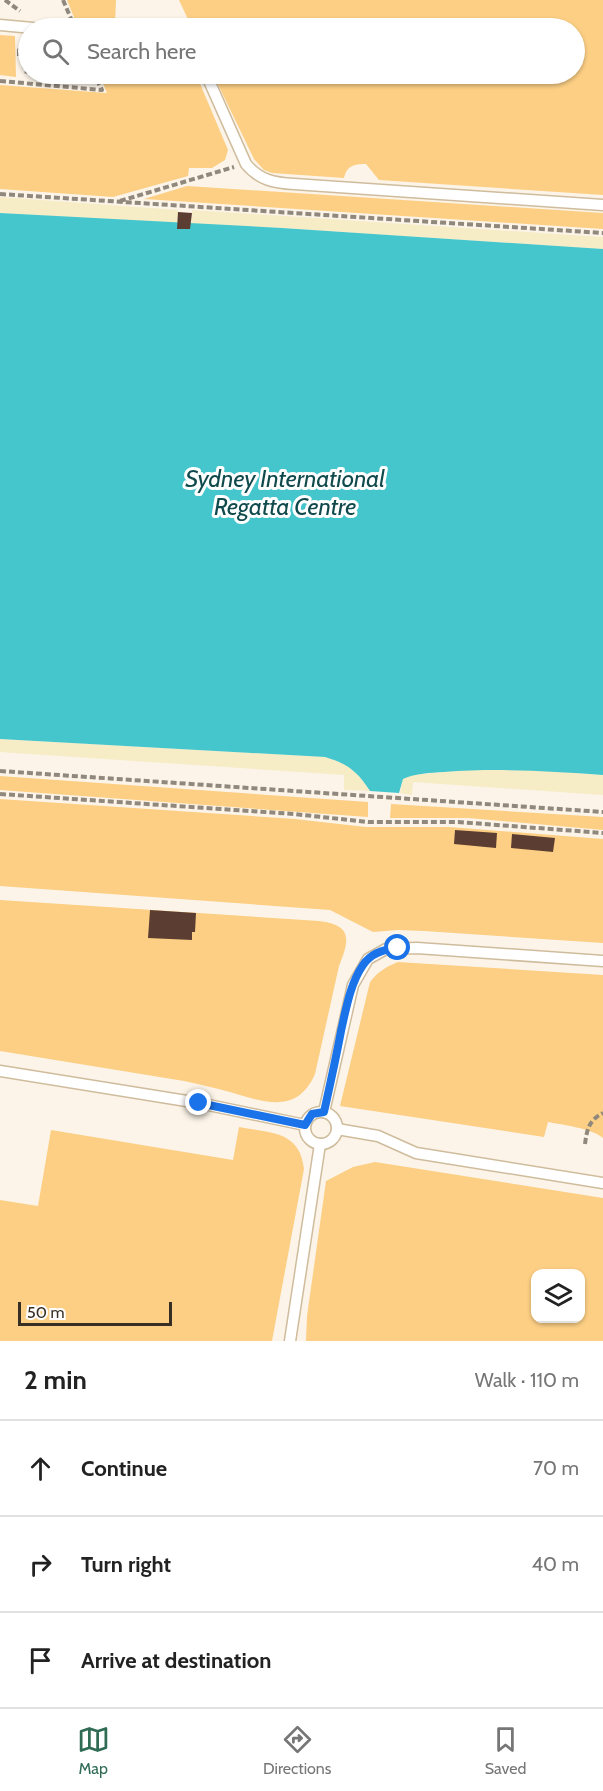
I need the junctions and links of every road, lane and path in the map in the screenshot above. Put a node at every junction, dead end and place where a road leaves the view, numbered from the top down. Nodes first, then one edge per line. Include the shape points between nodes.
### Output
1 (5, 0) edge
2 (63, 0) edge
3 (22, 12) dead end
4 (71, 18) edge
5 (0, 25) edge
6 (18, 27) edge
7 (0, 81) edge
8 (18, 83) edge
9 (34, 84) edge
10 (99, 84) edge
11 (210, 84) edge
12 (246, 164) junction
13 (0, 194) edge
14 (117, 202) junction
15 (603, 205) edge
16 (603, 232) edge
17 (0, 771) edge
18 (0, 794) edge
19 (603, 813) edge
20 (603, 833) edge
21 (603, 961) edge
22 (0, 1071) edge
23 (324, 1112) junction
24 (603, 1113) edge
25 (305, 1125) junction
26 (338, 1129) junction
27 (320, 1144) junction
28 (585, 1144) dead end
29 (603, 1183) edge
30 (290, 1341) edge

1 - 3 path
2 - 4 path
5 - 6 lane
7 - 8 path
9 - 10 path via 102,90
11 - 12 lane
12 - 14 path
12 - 15 lane via 253,173 274,183
13 - 14 path
14 - 16 path
17 - 19 path
18 - 20 path via 368,822 458,822
21 - 23 lane via 417,948 377,952 363,965 353,985
22 - 25 lane via 199,1103
23 - 25 lane via 312,1114
23 - 26 lane via 335,1120
24 - 28 path via 592,1119
25 - 27 lane via 310,1140
26 - 27 lane via 333,1138
26 - 29 lane via 378,1136 424,1154
27 - 30 lane

